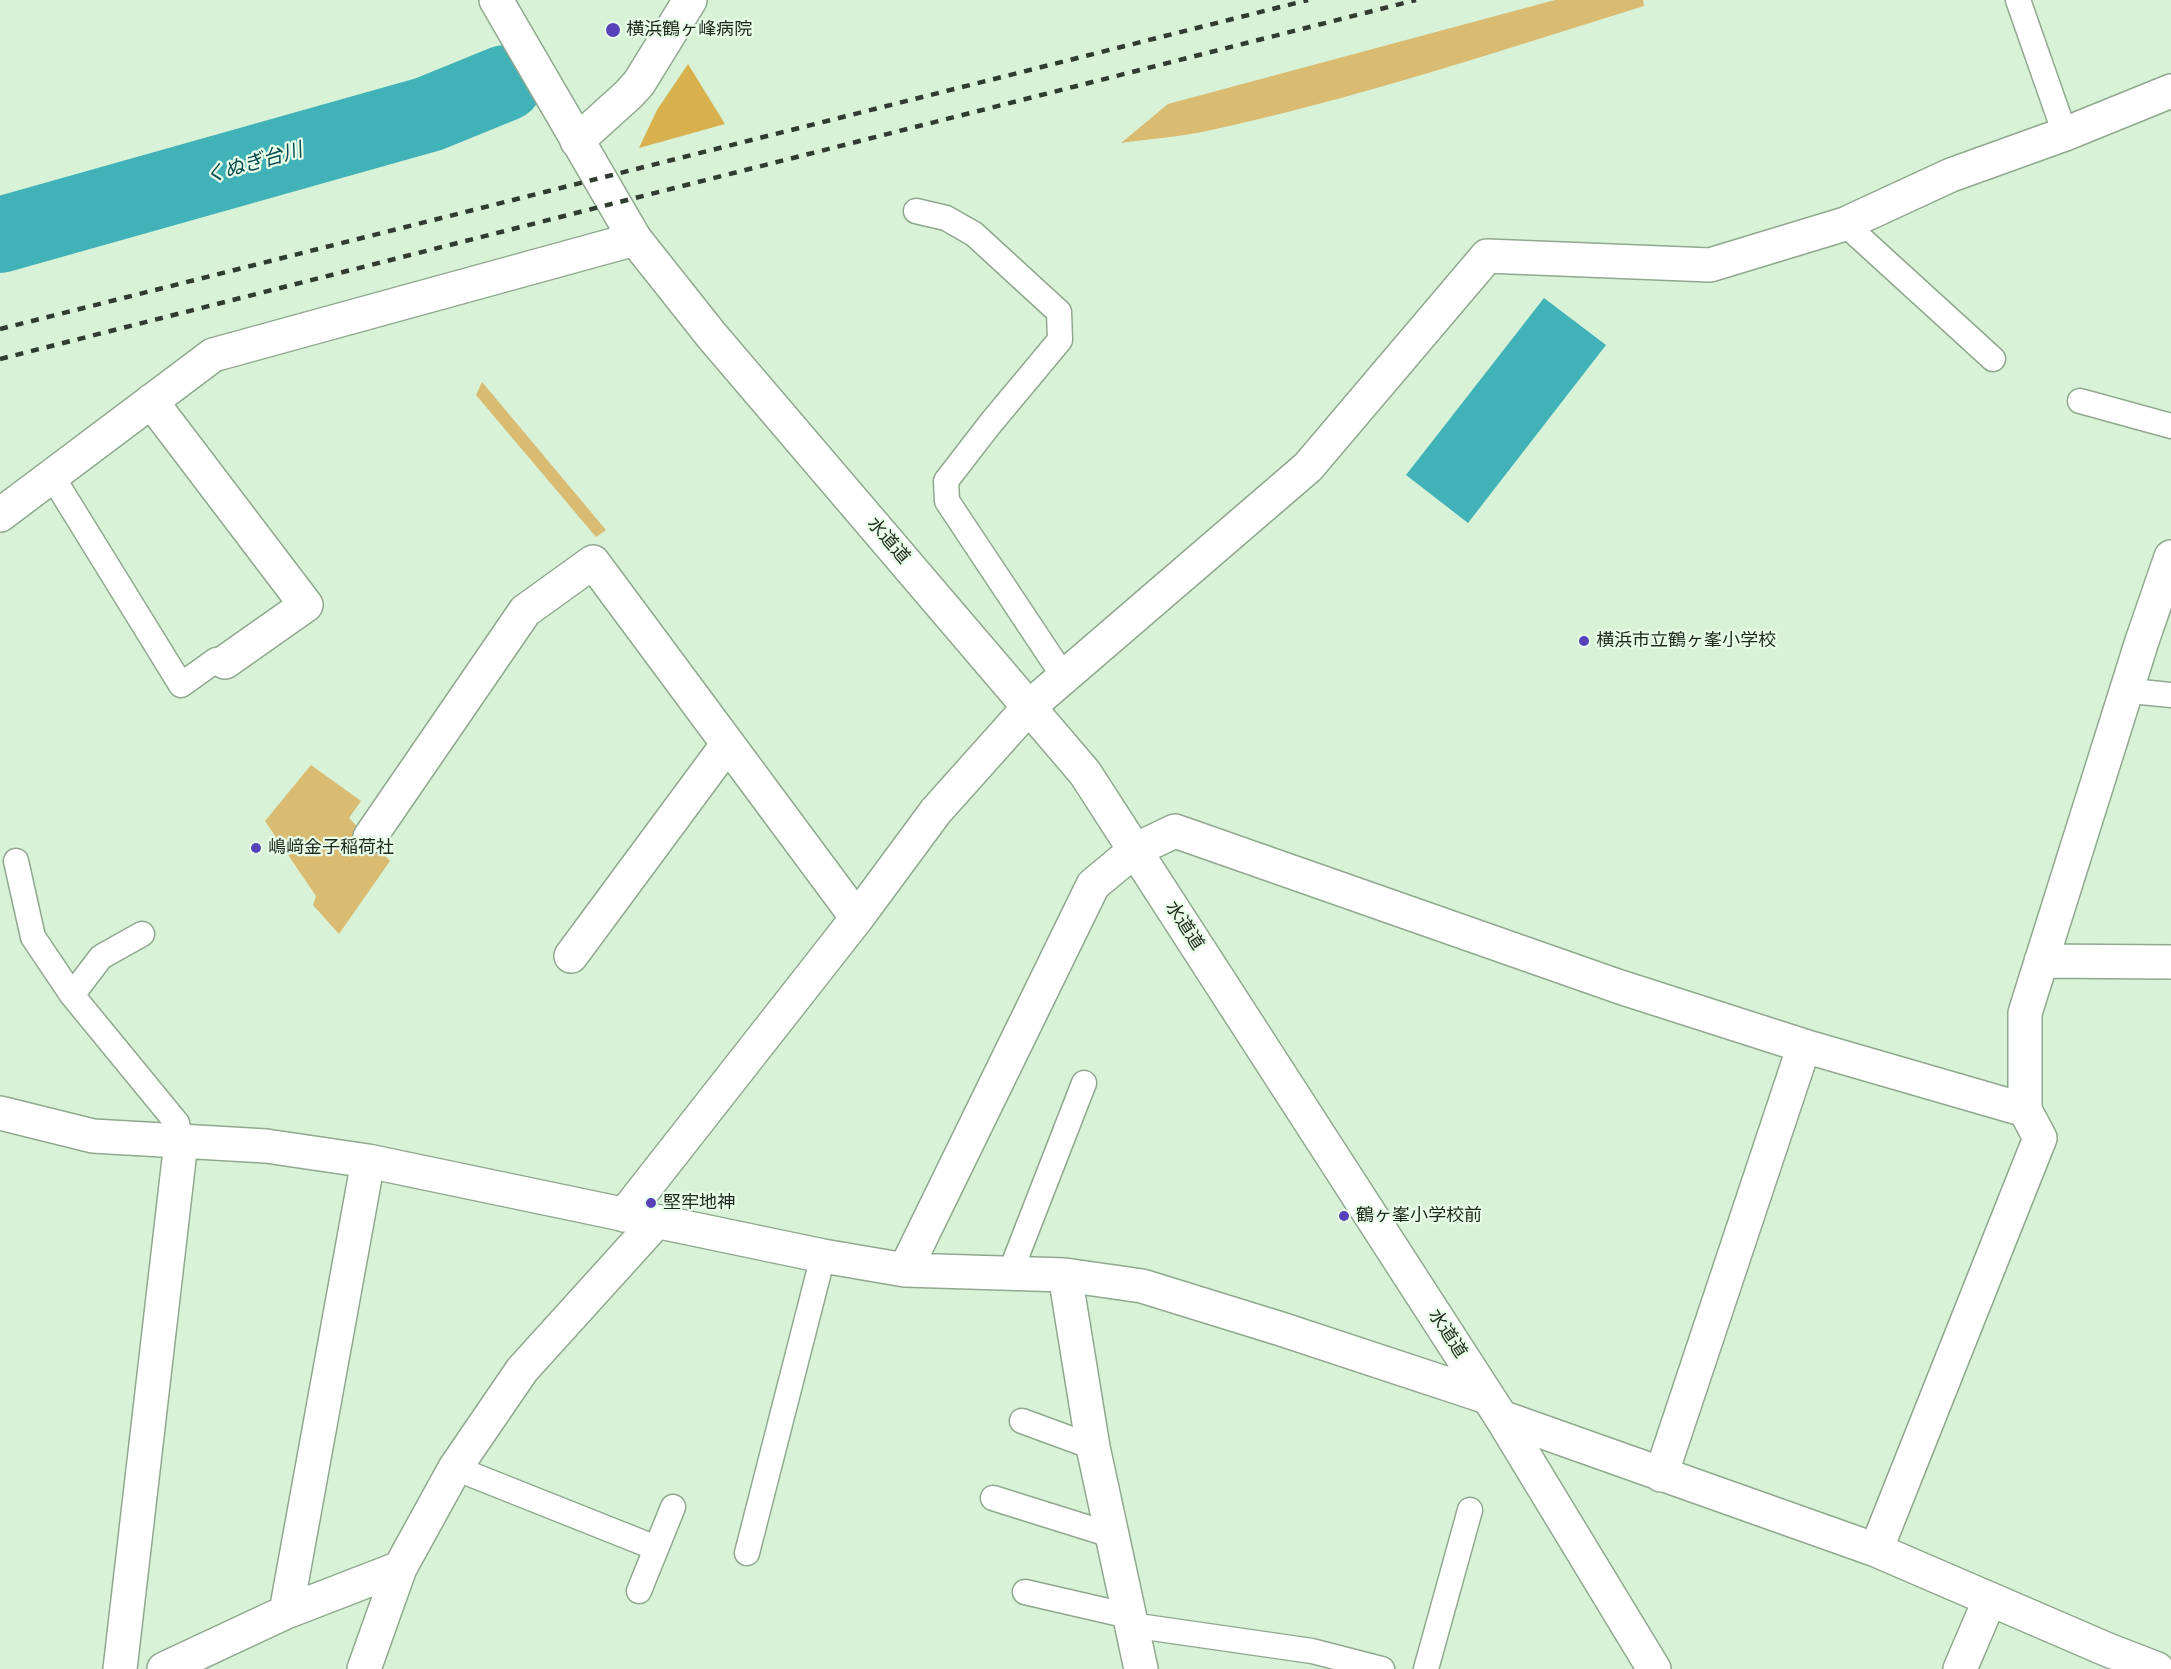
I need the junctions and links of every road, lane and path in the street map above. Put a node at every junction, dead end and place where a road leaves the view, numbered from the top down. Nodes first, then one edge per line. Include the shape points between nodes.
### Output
1 (496, 0) edge
2 (690, 0) edge
3 (2018, 0) edge
4 (2171, 91) edge
5 (2065, 134) junction
6 (577, 141) junction
7 (916, 210) dead end
8 (1845, 224) junction
9 (635, 239) junction
10 (1993, 359) dead end
11 (152, 401) junction
12 (2080, 401) dead end
13 (2171, 426) edge
14 (52, 476) junction
15 (0, 515) edge
16 (2171, 557) edge
17 (225, 662) joint
18 (1064, 676) junction
19 (2141, 692) dead end
20 (2171, 695) edge
21 (1029, 707) junction
22 (727, 745) junction
23 (370, 837) dead end
24 (1134, 850) junction
25 (16, 861) dead end
26 (857, 918) junction
27 (142, 934) dead end
28 (571, 956) dead end
29 (2041, 961) junction
30 (2171, 962) edge
31 (72, 995) junction
32 (1804, 1046) junction
33 (1084, 1083) dead end
34 (2025, 1110) junction
35 (0, 1117) edge
36 (182, 1142) junction
37 (368, 1161) junction
38 (624, 1215) junction
39 (656, 1222) junction
40 (823, 1256) junction
41 (905, 1270) junction
42 (1010, 1273) junction
43 (1065, 1275) junction
44 (1494, 1407) junction
45 (1023, 1421) dead end
46 (1093, 1447) junction
47 (454, 1468) junction
48 (1661, 1475) junction
49 (993, 1498) dead end
50 (673, 1507) dead end
51 (1470, 1510) dead end
52 (1111, 1535) junction
53 (656, 1548) junction
54 (1876, 1550) junction
55 (747, 1553) dead end
56 (400, 1568) junction
57 (639, 1591) dead end
58 (1025, 1592) dead end
59 (1990, 1599) junction
60 (286, 1612) junction
61 (1130, 1620) junction
62 (120, 1669) edge
63 (164, 1669) edge
64 (364, 1669) edge
65 (1141, 1669) edge
66 (1382, 1669) edge
67 (1426, 1669) edge
68 (1654, 1669) edge
69 (1960, 1669) edge
70 (2157, 1669) edge

1 - 6 street, 水道道
2 - 6 street via 639,83
3 - 5 lane
4 - 5 street
5 - 8 street via 1951,175
6 - 9 street, 水道道
7 - 18 lane via 946,218 974,234 1059,312 1060,340 946,481 947,501
8 - 10 lane
8 - 18 street via 1710,265 1487,256 1308,467
9 - 11 street via 213,355
9 - 21 street, 水道道 via 712,336
11 - 14 street
11 - 17 street via 306,605
12 - 13 lane
14 - 15 street
14 - 17 lane via 181,686 216,660
16 - 29 street
18 - 21 street
19 - 20 lane
21 - 24 street, 水道道 via 1085,773
21 - 26 street via 936,811
22 - 23 street via 593,562 525,611
22 - 26 street
22 - 28 street
24 - 32 street via 1175,831 1620,987
24 - 41 street via 1094,885
24 - 44 street, 水道道
25 - 31 lane via 33,937
26 - 38 street
27 - 31 lane via 101,957
29 - 30 street
29 - 34 street via 2025,1013
31 - 36 lane via 177,1122
32 - 34 street
32 - 48 street
33 - 42 lane
34 - 54 street via 2040,1138
35 - 36 street via 93,1136
36 - 37 street via 266,1146
36 - 62 street
37 - 38 street
37 - 60 street
38 - 39 street
39 - 40 street
39 - 47 street via 522,1370
40 - 41 street
40 - 55 lane
41 - 42 street
42 - 43 street
43 - 44 street via 1143,1286 1281,1329
43 - 46 street
44 - 48 street
44 - 68 street, 水道道
45 - 46 lane
46 - 52 street
47 - 53 lane
47 - 56 street
48 - 54 street
49 - 52 lane
50 - 53 lane
51 - 67 lane
52 - 61 street
53 - 57 lane
54 - 59 street
56 - 60 street
56 - 64 street
58 - 61 lane
59 - 69 street
59 - 70 street
60 - 63 street
61 - 65 street
61 - 66 lane via 1312,1651

